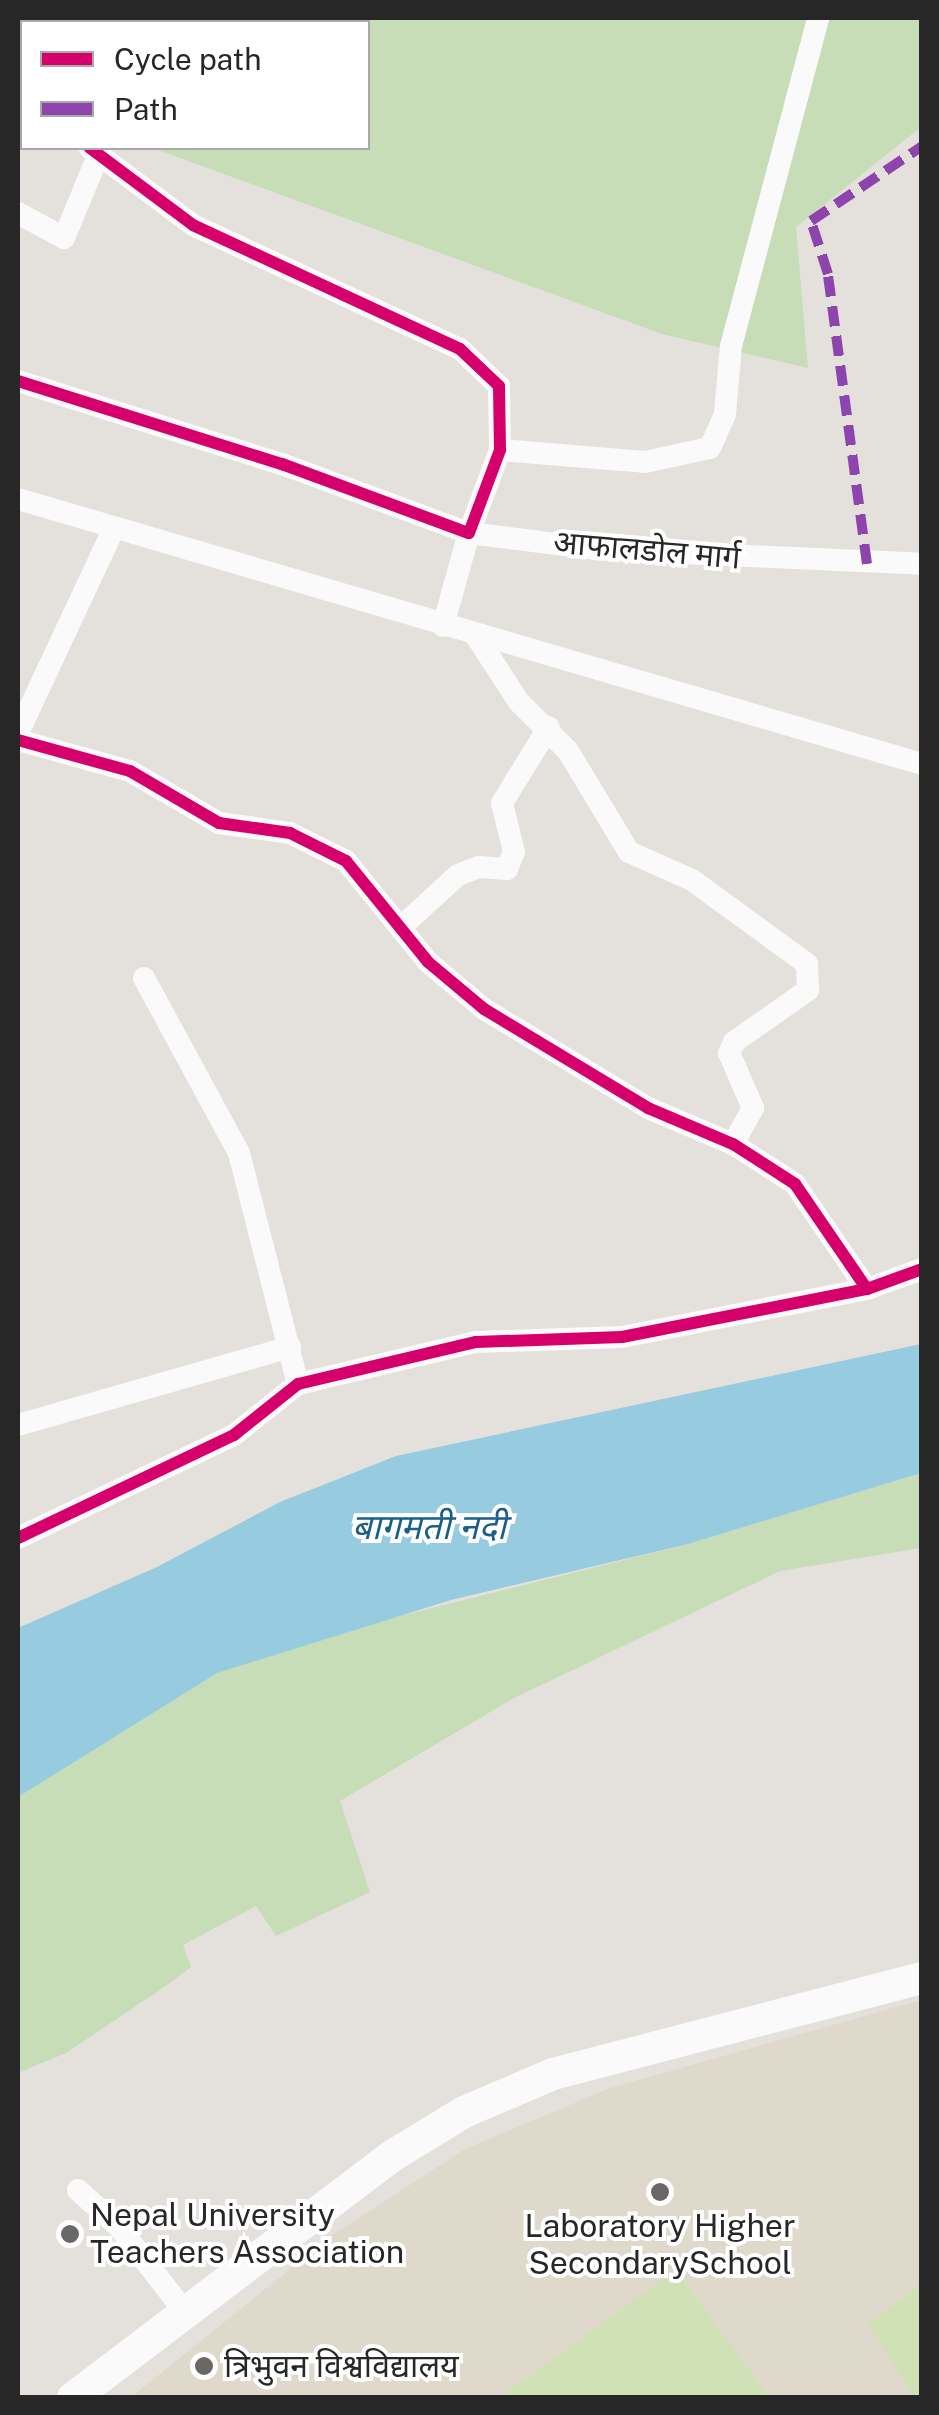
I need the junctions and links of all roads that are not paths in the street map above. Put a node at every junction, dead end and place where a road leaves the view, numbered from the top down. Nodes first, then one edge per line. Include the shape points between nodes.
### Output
1 (818, 18) edge
2 (94, 152) edge
3 (18, 213) edge
4 (18, 381) edge
5 (500, 450) junction
6 (18, 499) edge
7 (113, 530) junction
8 (469, 534) junction
9 (922, 564) edge
10 (443, 626) junction
11 (476, 636) junction
12 (548, 727) junction
13 (18, 736) edge
14 (922, 764) edge
15 (400, 927) junction
16 (144, 978) dead end
17 (733, 1144) junction
18 (922, 1269) edge
19 (868, 1289) junction
20 (290, 1347) junction
21 (298, 1384) junction
22 (18, 1425) edge
23 (18, 1538) edge
24 (922, 1978) edge
25 (78, 2190) dead end
26 (185, 2312) junction
27 (73, 2397) edge

1 - 5 street via 732,346 725,414 710,448 645,462
2 - 3 street via 64,238
2 - 5 street via 192,226 460,349 499,386
4 - 8 street, आफालडोल मार्ग via 282,464
5 - 8 street
6 - 7 street
7 - 10 street
7 - 13 street
8 - 9 street, आफालडोल मार्ग via 595,549
8 - 10 street
10 - 11 street
11 - 12 street via 519,702
11 - 14 street
12 - 15 street via 502,802 514,852 507,869 479,867 458,875
12 - 17 street via 629,852 692,880 807,964 808,990 734,1042 729,1054 753,1108
13 - 15 street via 130,771 219,823 290,833 346,862
15 - 17 street via 428,962 501,1020 648,1108
16 - 20 street via 239,1154
17 - 19 street via 794,1184
18 - 19 street
19 - 21 street via 622,1337 476,1342
20 - 21 street
20 - 22 street
21 - 23 street via 234,1435
24 - 26 main road via 553,2074 464,2112 392,2156
25 - 26 street via 119,2227
26 - 27 main road

